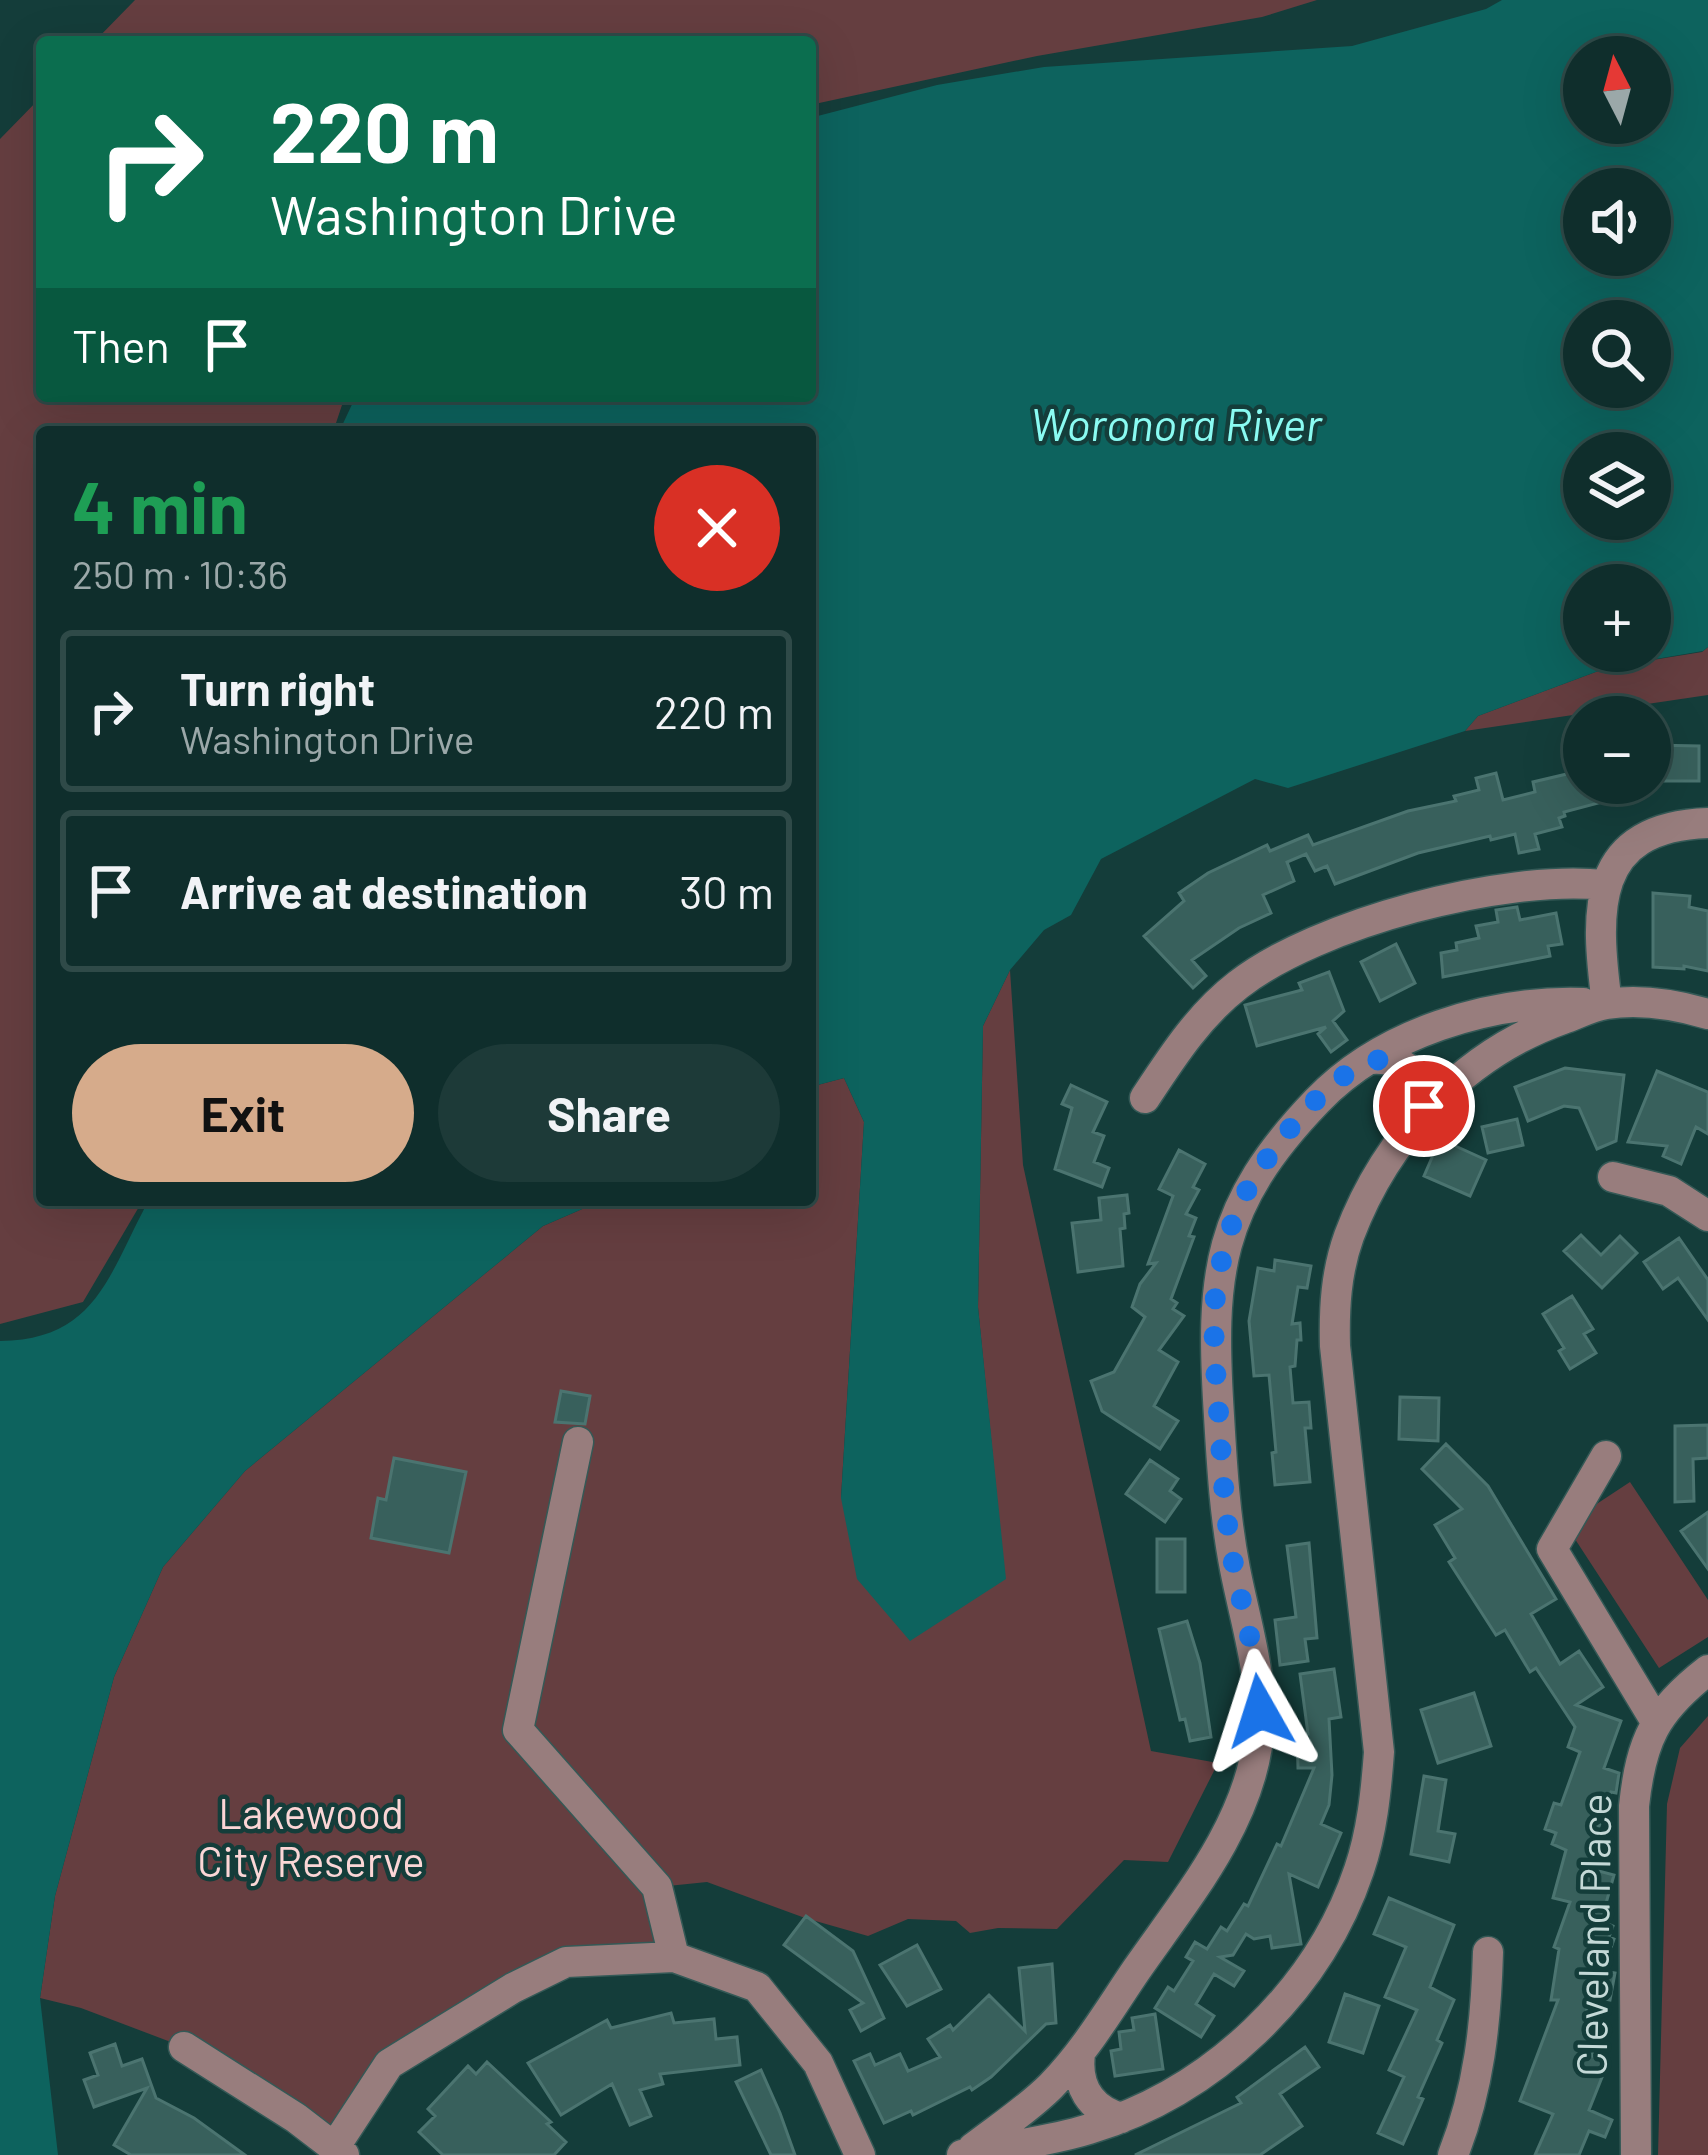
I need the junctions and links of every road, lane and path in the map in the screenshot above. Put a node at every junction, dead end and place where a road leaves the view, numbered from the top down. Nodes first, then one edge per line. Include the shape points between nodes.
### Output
1 (1708, 823) edge
2 (1604, 884) junction
3 (1606, 1004) junction
4 (1708, 1014) edge
5 (1372, 1059) junction
6 (1145, 1098) dead end
7 (1423, 1113) junction
8 (1613, 1178) dead end
9 (1708, 1216) edge
10 (578, 1442) dead end
11 (1606, 1456) dead end
12 (1708, 1670) edge
13 (1655, 1720) junction
14 (1487, 1952) dead end
15 (674, 1957) junction
16 (184, 2047) dead end
17 (1080, 2054) junction
18 (1121, 2118) junction
19 (339, 2151) edge
20 (860, 2155) edge
21 (963, 2155) edge
22 (1454, 2155) edge
23 (1636, 2155) edge

1 - 2 street via 1642,838
2 - 3 street via 1598,938
2 - 6 street via 1542,883 1408,908 1304,949 1220,999
3 - 4 street
3 - 5 street via 1481,1014
3 - 7 street via 1504,1044
5 - 7 street via 1412,1072
5 - 17 street via 1327,1090 1283,1137 1230,1229 1215,1351 1228,1532 1259,1684 1258,1741 1241,1804 1218,1847
7 - 18 street via 1361,1208 1334,1306 1379,1752 1359,1870 1333,1931 1282,2004 1200,2075
8 - 9 street via 1669,1190
10 - 15 street via 518,1730 657,1887
11 - 13 street via 1552,1549
12 - 13 street, Cleveland Place
13 - 23 street, Cleveland Place via 1634,1806
14 - 22 street via 1474,2097
15 - 19 street via 566,1962 513,1988 389,2064
15 - 20 street via 757,1987 818,2063
16 - 19 street
17 - 18 street via 1087,2095
17 - 21 street
18 - 21 street

